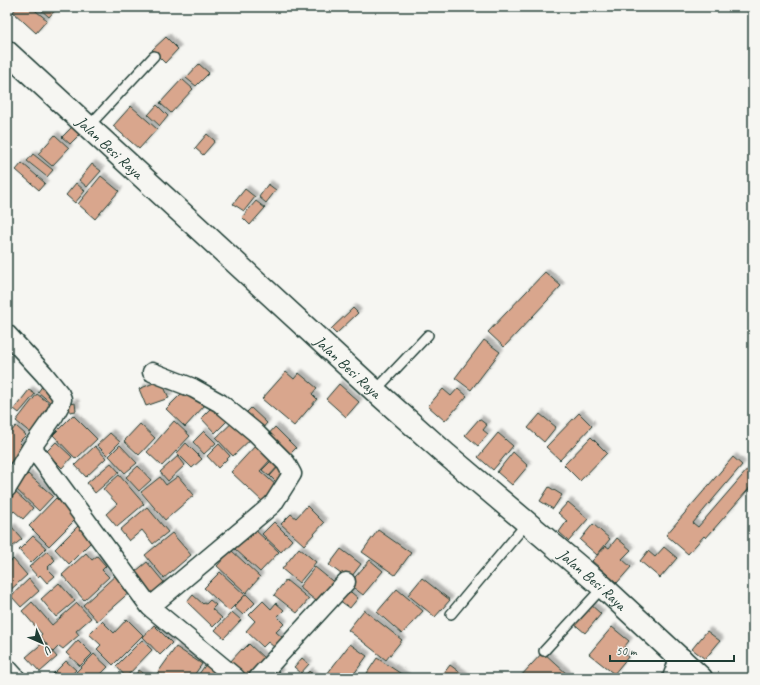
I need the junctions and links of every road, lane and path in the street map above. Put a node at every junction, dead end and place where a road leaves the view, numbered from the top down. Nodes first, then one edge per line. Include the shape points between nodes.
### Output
1 (7, 52) edge
2 (154, 56) dead end
3 (88, 127) junction
4 (7, 334) edge
5 (428, 335) dead end
6 (152, 372) dead end
7 (375, 391) junction
8 (32, 447) junction
9 (7, 488) edge
10 (527, 522) junction
11 (346, 582) dead end
12 (603, 587) junction
13 (150, 607) junction
14 (451, 614) dead end
15 (544, 651) dead end
16 (7, 668) edge
17 (677, 669) edge
18 (16, 678) edge
19 (236, 678) edge
20 (258, 678) edge
21 (701, 678) edge

1 - 3 main road, Jalan Besi Raya
2 - 3 lane
3 - 7 main road, Jalan Besi Raya
4 - 8 street via 44,374 62,399 54,416
5 - 7 lane
6 - 13 street via 194,388 220,403 255,432 286,464 292,474 273,504
7 - 10 main road, Jalan Besi Raya
8 - 9 street
8 - 13 street
10 - 12 main road, Jalan Besi Raya
10 - 14 lane
11 - 20 street
12 - 15 lane
12 - 17 main road, Jalan Besi Raya via 644,624
13 - 19 street
16 - 18 street
17 - 21 main road, Jalan Besi Raya

